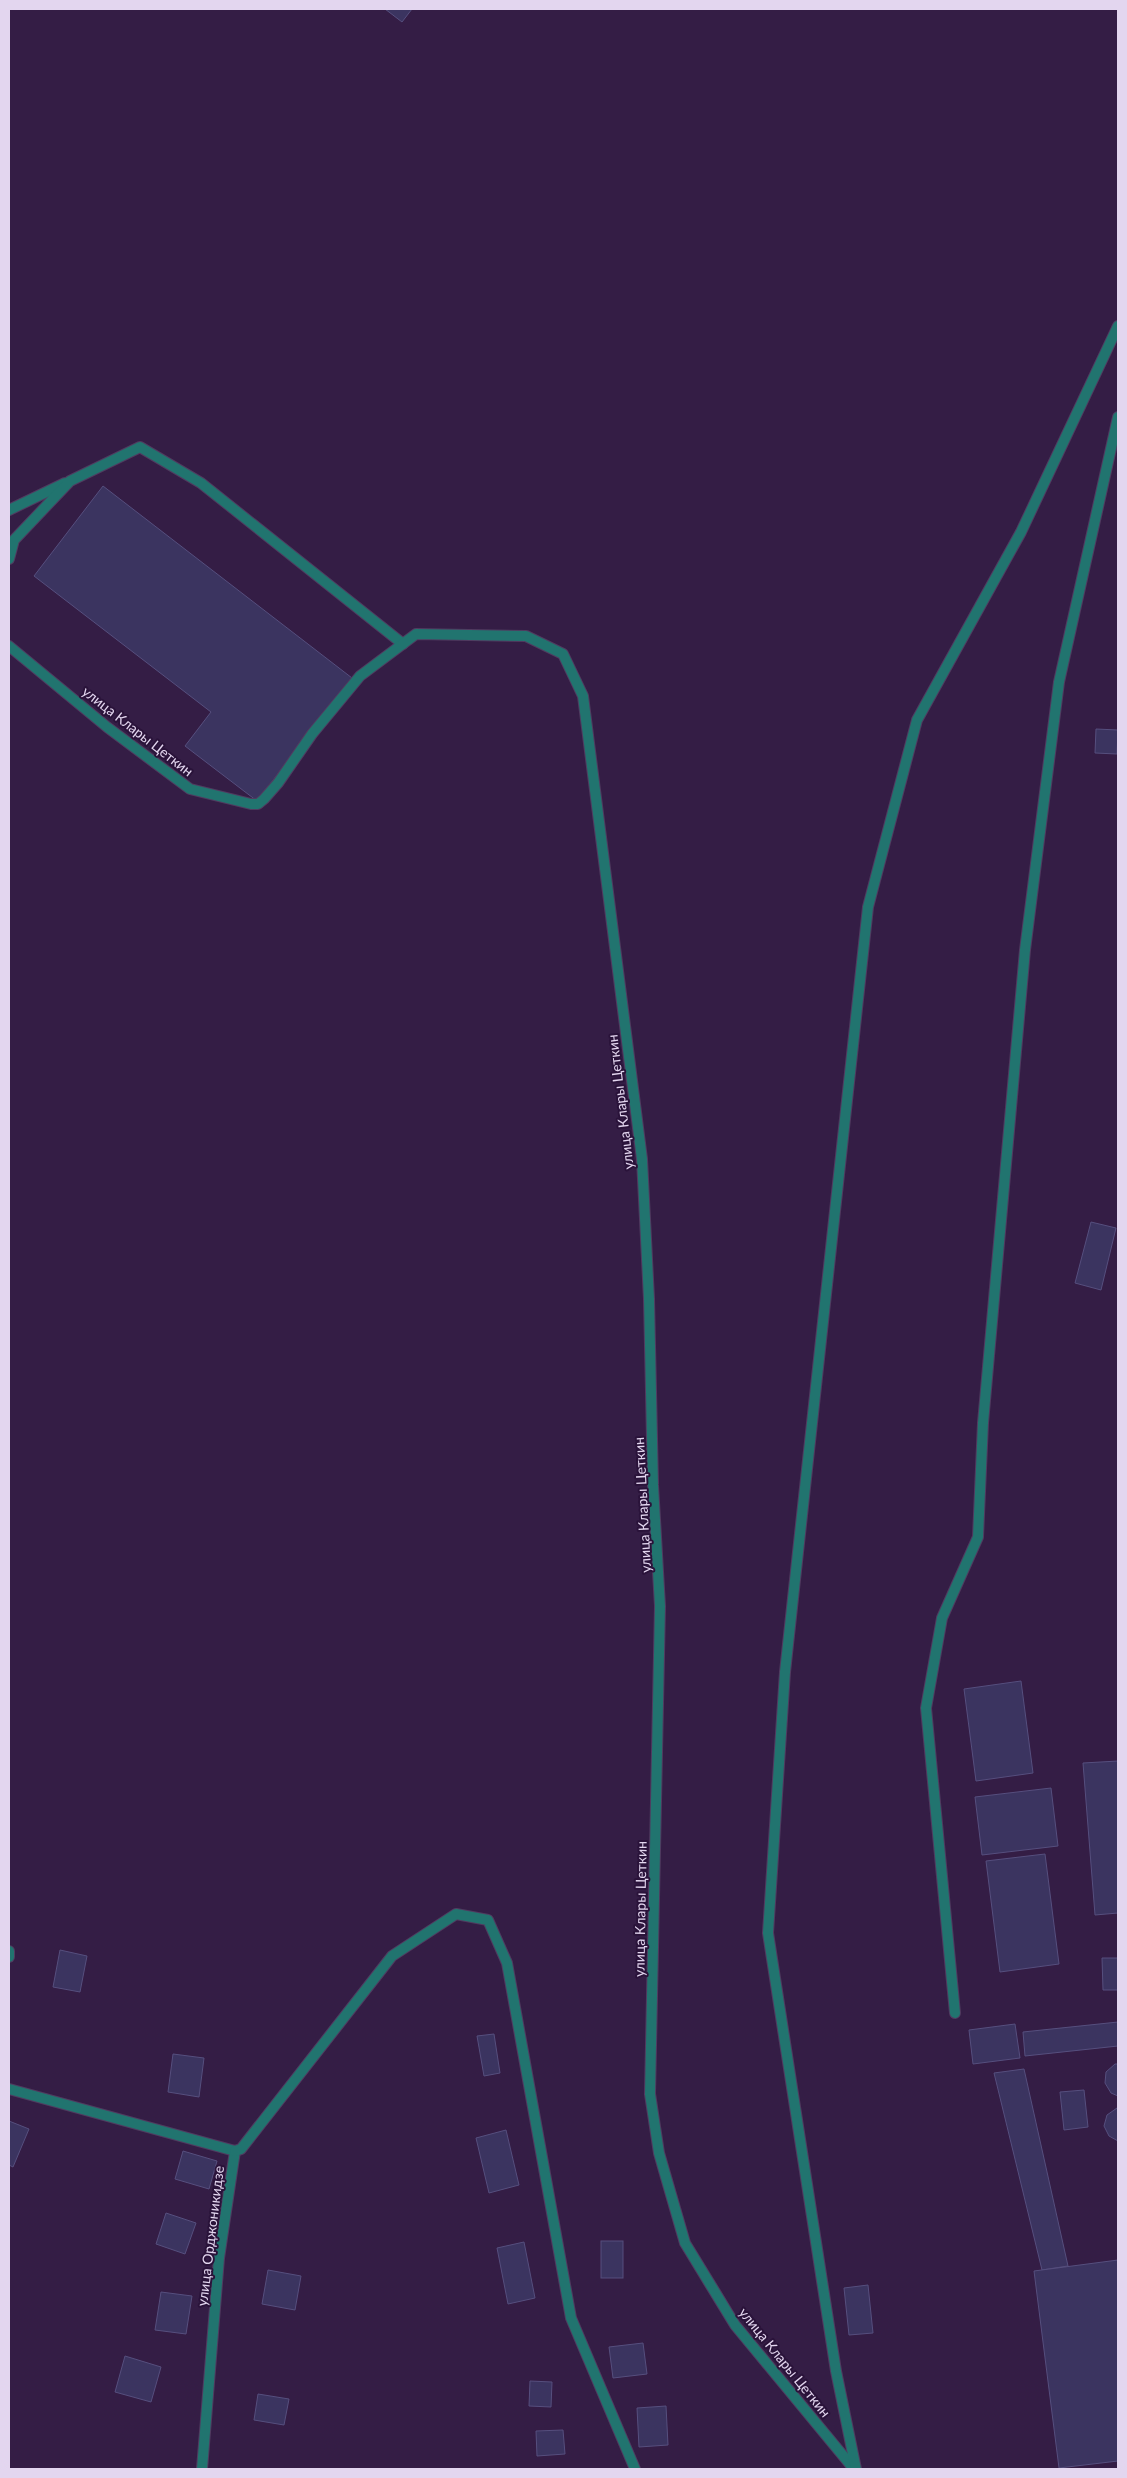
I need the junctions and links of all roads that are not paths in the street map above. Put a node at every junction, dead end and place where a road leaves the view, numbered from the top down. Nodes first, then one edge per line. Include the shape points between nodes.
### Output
1 (1118, 326) edge
2 (1118, 417) edge
3 (70, 481) junction
4 (9, 510) edge
5 (9, 559) edge
6 (402, 644) junction
7 (9, 646) edge
8 (9, 1951) edge
9 (9, 1957) edge
10 (955, 2012) dead end
11 (9, 2089) edge
12 (235, 2151) junction
13 (202, 2469) edge
14 (635, 2469) edge
15 (855, 2469) edge

1 - 15 street via 1021,532 917,720 868,907 784,1672 768,1933 836,2371
2 - 10 street via 1058,682 1025,950 982,1423 978,1537 942,1618 926,1708
3 - 4 street
3 - 5 street via 14,540
3 - 6 street via 140,447 201,483
6 - 7 street, улица Клары Цеткин via 360,676 312,734 278,783 258,804 190,789 107,727
6 - 15 street, улица Клары Цеткин via 416,634 526,636 563,654 583,696 642,1159 660,1606 650,2094 659,2153 685,2243 736,2326
8 - 9 street
11 - 12 street, улица Орджоникидзе
12 - 13 street, улица Орджоникидзе via 219,2258
12 - 14 street via 241,2149 392,1956 456,1914 488,1920 507,1963 571,2318

